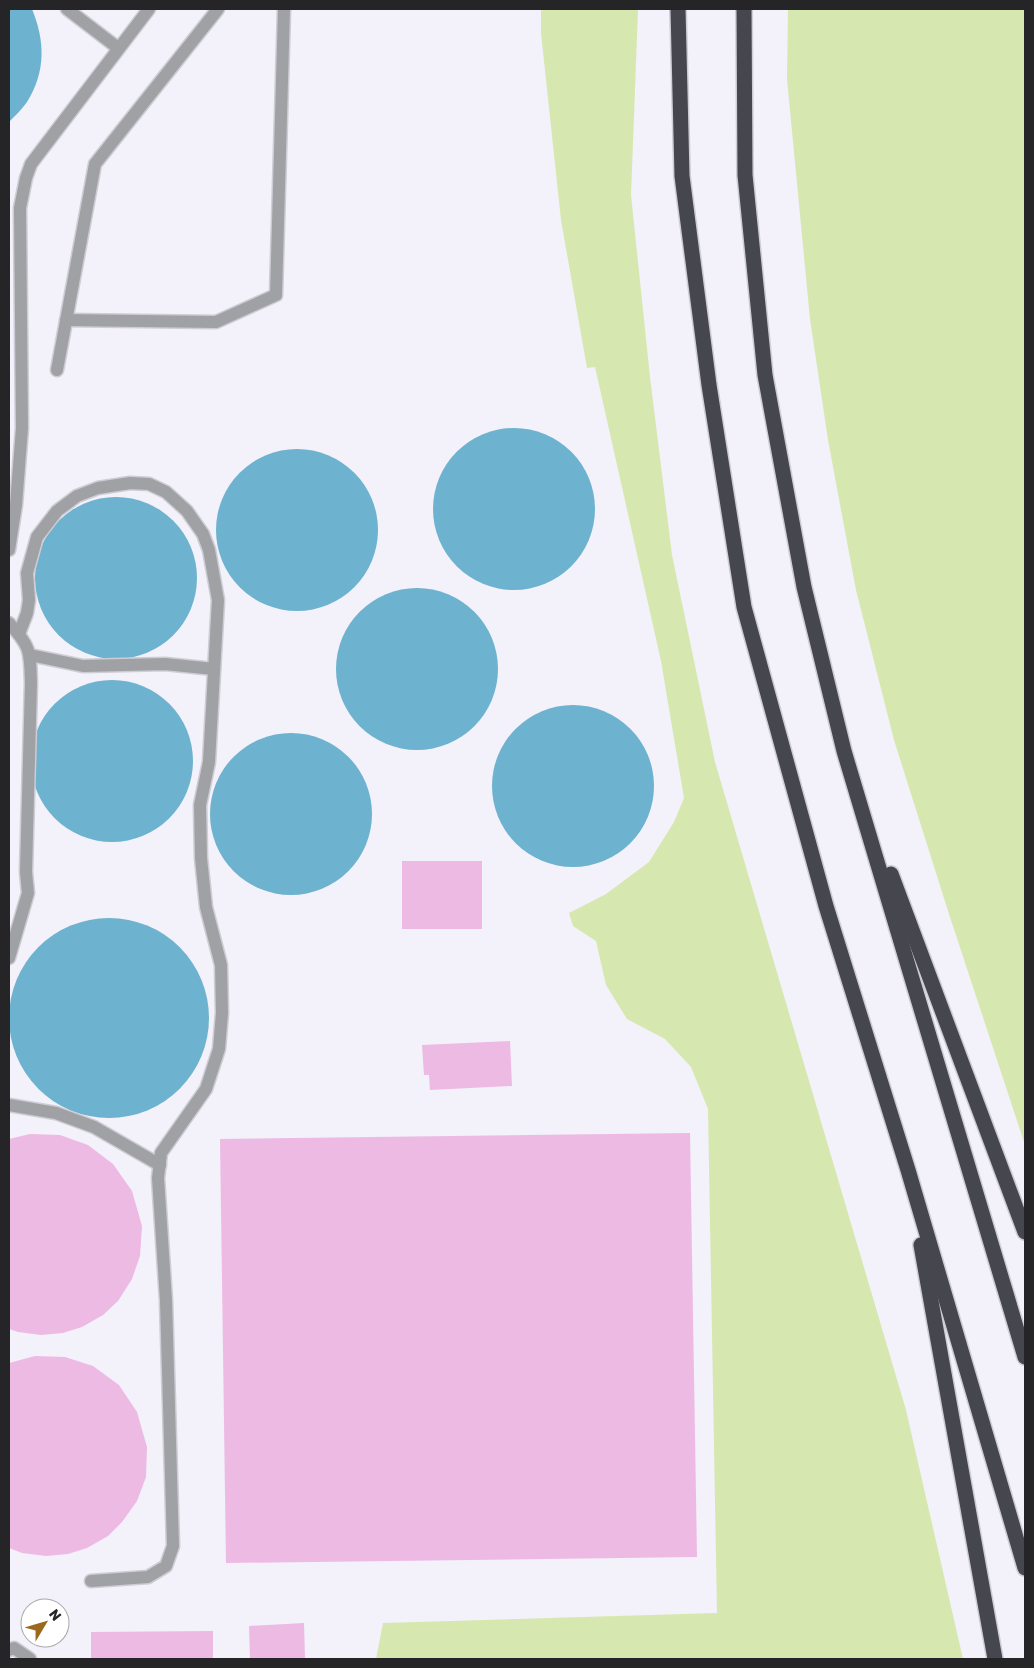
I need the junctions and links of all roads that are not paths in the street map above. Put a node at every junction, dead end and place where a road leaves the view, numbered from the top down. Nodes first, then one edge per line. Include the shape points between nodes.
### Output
1 (67, 9) edge
2 (150, 9) edge
3 (218, 9) edge
4 (284, 9) edge
5 (678, 9) edge
6 (744, 9) edge
7 (118, 48) junction
8 (14, 208) edge
9 (66, 320) junction
10 (57, 370) dead end
11 (9, 550) edge
12 (9, 623) edge
13 (19, 634) junction
14 (30, 655) junction
15 (214, 669) junction
16 (844, 751) junction
17 (9, 958) edge
18 (9, 1105) edge
19 (160, 1165) junction
20 (908, 1170) junction
21 (1025, 1232) edge
22 (1025, 1357) edge
23 (1025, 1568) edge
24 (90, 1581) dead end
25 (9, 1650) edge
26 (30, 1659) edge
27 (995, 1659) edge

1 - 7 lane
2 - 7 lane
3 - 9 lane via 94,164
4 - 9 lane via 276,295 216,322
5 - 20 highway via 682,176 709,385 744,607 826,906
6 - 16 highway via 745,175 765,375 804,587
7 - 8 lane via 31,164
8 - 11 lane via 22,428
9 - 10 lane
12 - 13 lane
13 - 14 lane
13 - 15 lane via 28,600 30,558 37,537 57,511 77,496 98,488 130,482 149,484 166,492 187,511 203,534 209,550 218,600
14 - 15 lane via 83,666 165,664
14 - 17 lane via 28,893
15 - 19 lane via 209,762 200,805 200,858 206,907 221,965 219,1049 206,1089 160,1153
16 - 21 highway
16 - 22 highway
18 - 19 lane via 56,1113 94,1127
19 - 24 lane via 173,1546 166,1566 148,1576
20 - 23 highway
20 - 27 highway
25 - 26 lane via 14,1648

